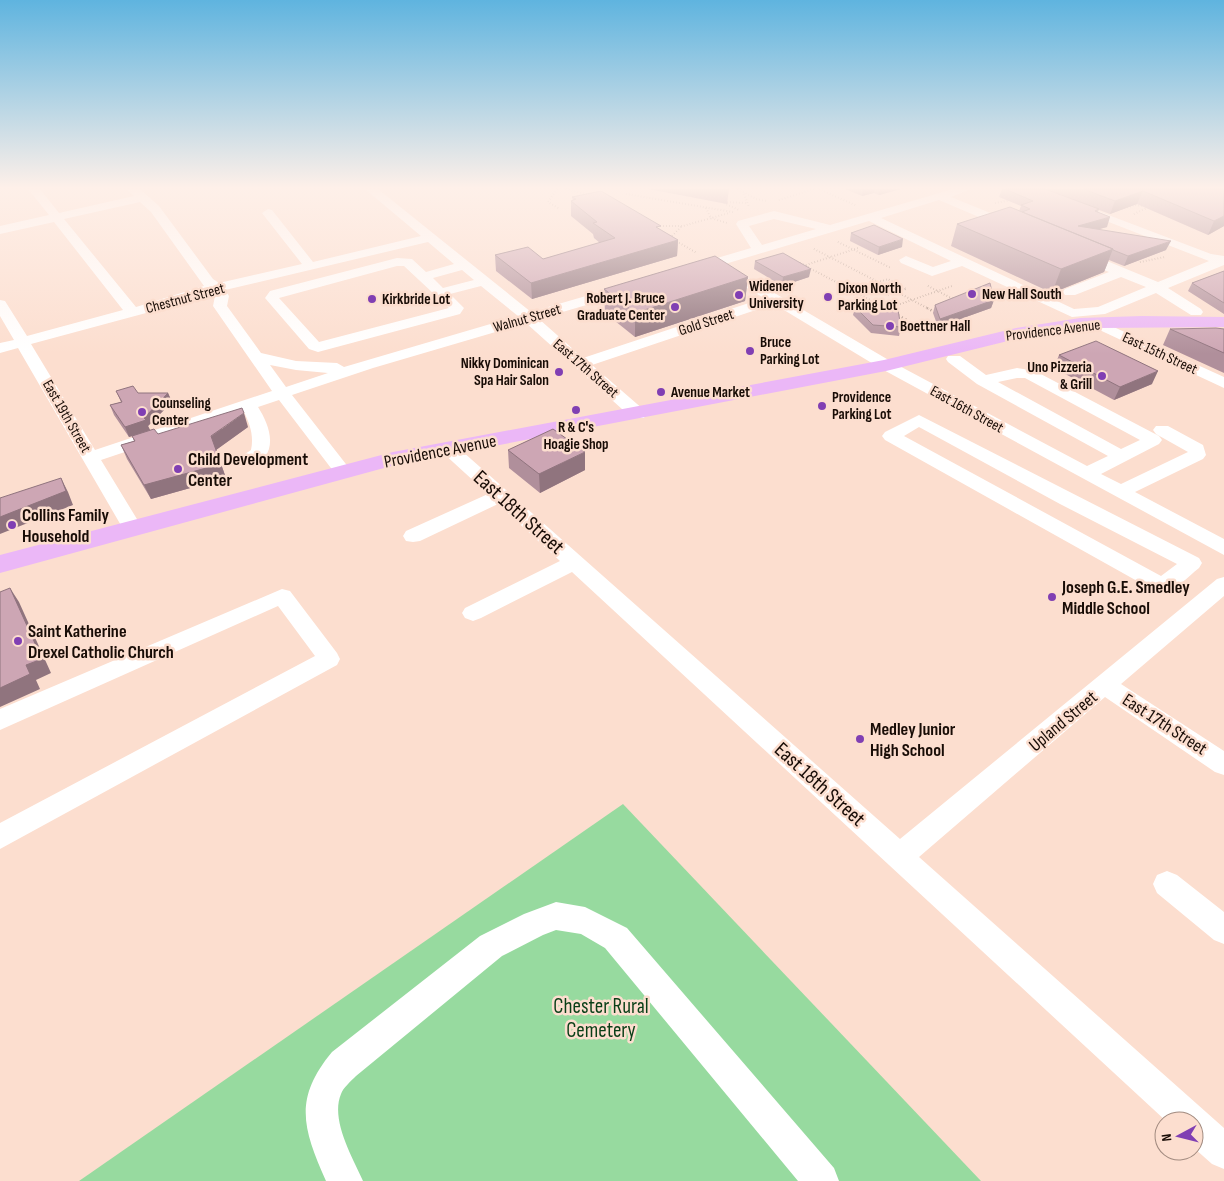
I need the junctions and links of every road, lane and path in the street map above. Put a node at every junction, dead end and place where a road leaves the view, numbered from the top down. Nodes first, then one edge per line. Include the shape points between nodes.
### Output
1 (79, 244) edge
2 (180, 244) edge
3 (292, 244) edge
4 (404, 244) edge
5 (438, 244) edge
6 (681, 244) edge
7 (755, 244) edge
8 (772, 244) edge
9 (927, 244) edge
10 (937, 244) edge
11 (1176, 244) edge
12 (807, 245) dead end
13 (931, 246) junction
14 (758, 248) junction
15 (858, 248) edge
16 (1065, 249) edge
17 (1115, 255) edge
18 (1083, 256) junction
19 (830, 257) junction
20 (906, 260) dead end
21 (1224, 260) edge
22 (797, 261) edge
23 (963, 261) junction
24 (1134, 262) edge
25 (714, 263) junction
26 (464, 265) junction
27 (805, 265) junction
28 (310, 266) junction
29 (801, 267) edge
30 (686, 271) edge
31 (1121, 272) junction
32 (424, 277) junction
33 (484, 281) junction
34 (648, 282) edge
35 (878, 282) junction
36 (952, 286) dead end
37 (1161, 286) junction
38 (215, 287) junction
39 (897, 292) junction
40 (1070, 292) edge
41 (440, 293) junction
42 (776, 299) junction
43 (912, 300) junction
44 (167, 303) junction
45 (0, 304) edge
46 (220, 306) junction
47 (887, 309) junction
48 (132, 312) junction
49 (879, 312) edge
50 (1196, 312) dead end
51 (937, 313) edge
52 (528, 317) junction
53 (945, 318) edge
54 (907, 320) dead end
55 (1224, 322) edge
56 (1096, 323) junction
57 (1224, 333) edge
58 (1123, 336) junction
59 (985, 339) junction
60 (24, 341) junction
61 (0, 348) edge
62 (255, 356) junction
63 (954, 359) junction
64 (580, 364) junction
65 (367, 365) junction
66 (886, 365) junction
67 (983, 381) junction
68 (1224, 383) edge
69 (282, 393) junction
70 (248, 404) junction
71 (638, 414) junction
72 (1162, 430) dead end
73 (448, 448) junction
74 (1121, 456) junction
75 (91, 457) junction
76 (242, 462) dead end
77 (343, 472) junction
78 (1092, 477) junction
79 (1120, 492) junction
80 (500, 496) junction
81 (1067, 500) junction
82 (1038, 518) junction
83 (133, 529) junction
84 (413, 536) dead end
85 (1224, 548) edge
86 (574, 562) junction
87 (0, 564) edge
88 (1224, 584) edge
89 (472, 613) dead end
90 (1106, 685) junction
91 (0, 720) edge
92 (1224, 764) edge
93 (0, 837) edge
94 (900, 856) junction
95 (1167, 884) dead end
96 (1224, 930) edge
97 (1179, 1111) edge
98 (1204, 1133) edge
99 (1224, 1152) edge
100 (345, 1181) edge
101 (821, 1181) edge

1 - 48 street
2 - 38 street
3 - 28 street
4 - 28 street, Chestnut Street
5 - 26 street, East 17th Street
6 - 25 path
7 - 14 street
8 - 14 street
9 - 13 street
10 - 13 street
11 - 21 street
12 - 19 path
13 - 23 street
14 - 25 street
15 - 19 path
16 - 18 street
17 - 18 street via 1100,250
18 - 31 street
19 - 27 path
19 - 35 path
20 - 23 street via 932,272
21 - 37 street
22 - 27 path
23 - 37 street via 1072,313 1100,311
24 - 37 street via 1144,275
25 - 30 street
25 - 42 street, East 16th Street
26 - 32 street
26 - 33 street, East 17th Street
27 - 29 path
27 - 47 path
28 - 38 street, Chestnut Street
31 - 37 street
31 - 40 street
32 - 41 street
32 - 41 street via 407,262 397,262 275,294 272,298 318,347 456,312 457,308
33 - 41 street
33 - 52 street, East 17th Street
34 - 52 street, Walnut Street
35 - 39 path via 869,285 887,295
35 - 39 path via 888,279 906,289
36 - 43 path
37 - 50 street
38 - 44 street, Chestnut Street via 182,295
38 - 46 street via 222,296
39 - 43 path
42 - 64 street, Gold Street
42 - 66 street, East 16th Street
43 - 47 path
43 - 51 path
44 - 46 street via 200,301
44 - 48 street, Chestnut Street
45 - 60 street, East 19th Street
46 - 62 street
47 - 49 path
47 - 54 path
48 - 60 street, Chestnut Street
52 - 64 street, East 17th Street
52 - 65 street, Walnut Street
53 - 59 path
55 - 56 main road, Providence Avenue
56 - 58 street, East 15th Street
56 - 59 main road, Providence Avenue
57 - 58 main road, Providence Avenue
58 - 63 main road, Providence Avenue via 1058,341
58 - 68 street, East 15th Street
59 - 66 main road, Providence Avenue
60 - 61 street, Chestnut Street
60 - 75 street, East 19th Street
62 - 65 street via 309,368
62 - 69 street
63 - 66 main road, Providence Avenue
63 - 67 street
64 - 71 street, East 17th Street
65 - 69 street, Walnut Street
66 - 71 main road, Providence Avenue
66 - 78 street, East 16th Street
67 - 74 street
67 - 74 street via 1018,373 1029,374 1153,440
69 - 70 street, Walnut Street
69 - 77 street
70 - 75 street, Walnut Street
70 - 76 street via 258,420 261,446 259,453
71 - 73 main road, Providence Avenue
72 - 79 street via 1197,449 1197,455
73 - 77 main road, Providence Avenue
73 - 80 street, East 18th Street
74 - 78 street
75 - 83 street, East 19th Street
77 - 83 main road, Providence Avenue
78 - 79 street, East 16th Street
78 - 81 street
79 - 85 street, East 16th Street
80 - 84 street
80 - 86 street, East 18th Street
81 - 82 street
81 - 82 street via 1192,563 1162,586
81 - 82 street via 919,420 891,436
83 - 87 main road, Providence Avenue
86 - 89 street
86 - 94 street, East 18th Street
88 - 90 street, Upland Street
90 - 92 street, East 17th Street
90 - 94 street, Upland Street
91 - 93 street via 282,596 329,659
94 - 97 street, East 18th Street
95 - 96 street
98 - 99 street
100 - 101 street via 325,1137 322,1107 333,1077 344,1064 490,946 556,916 585,921 616,938

